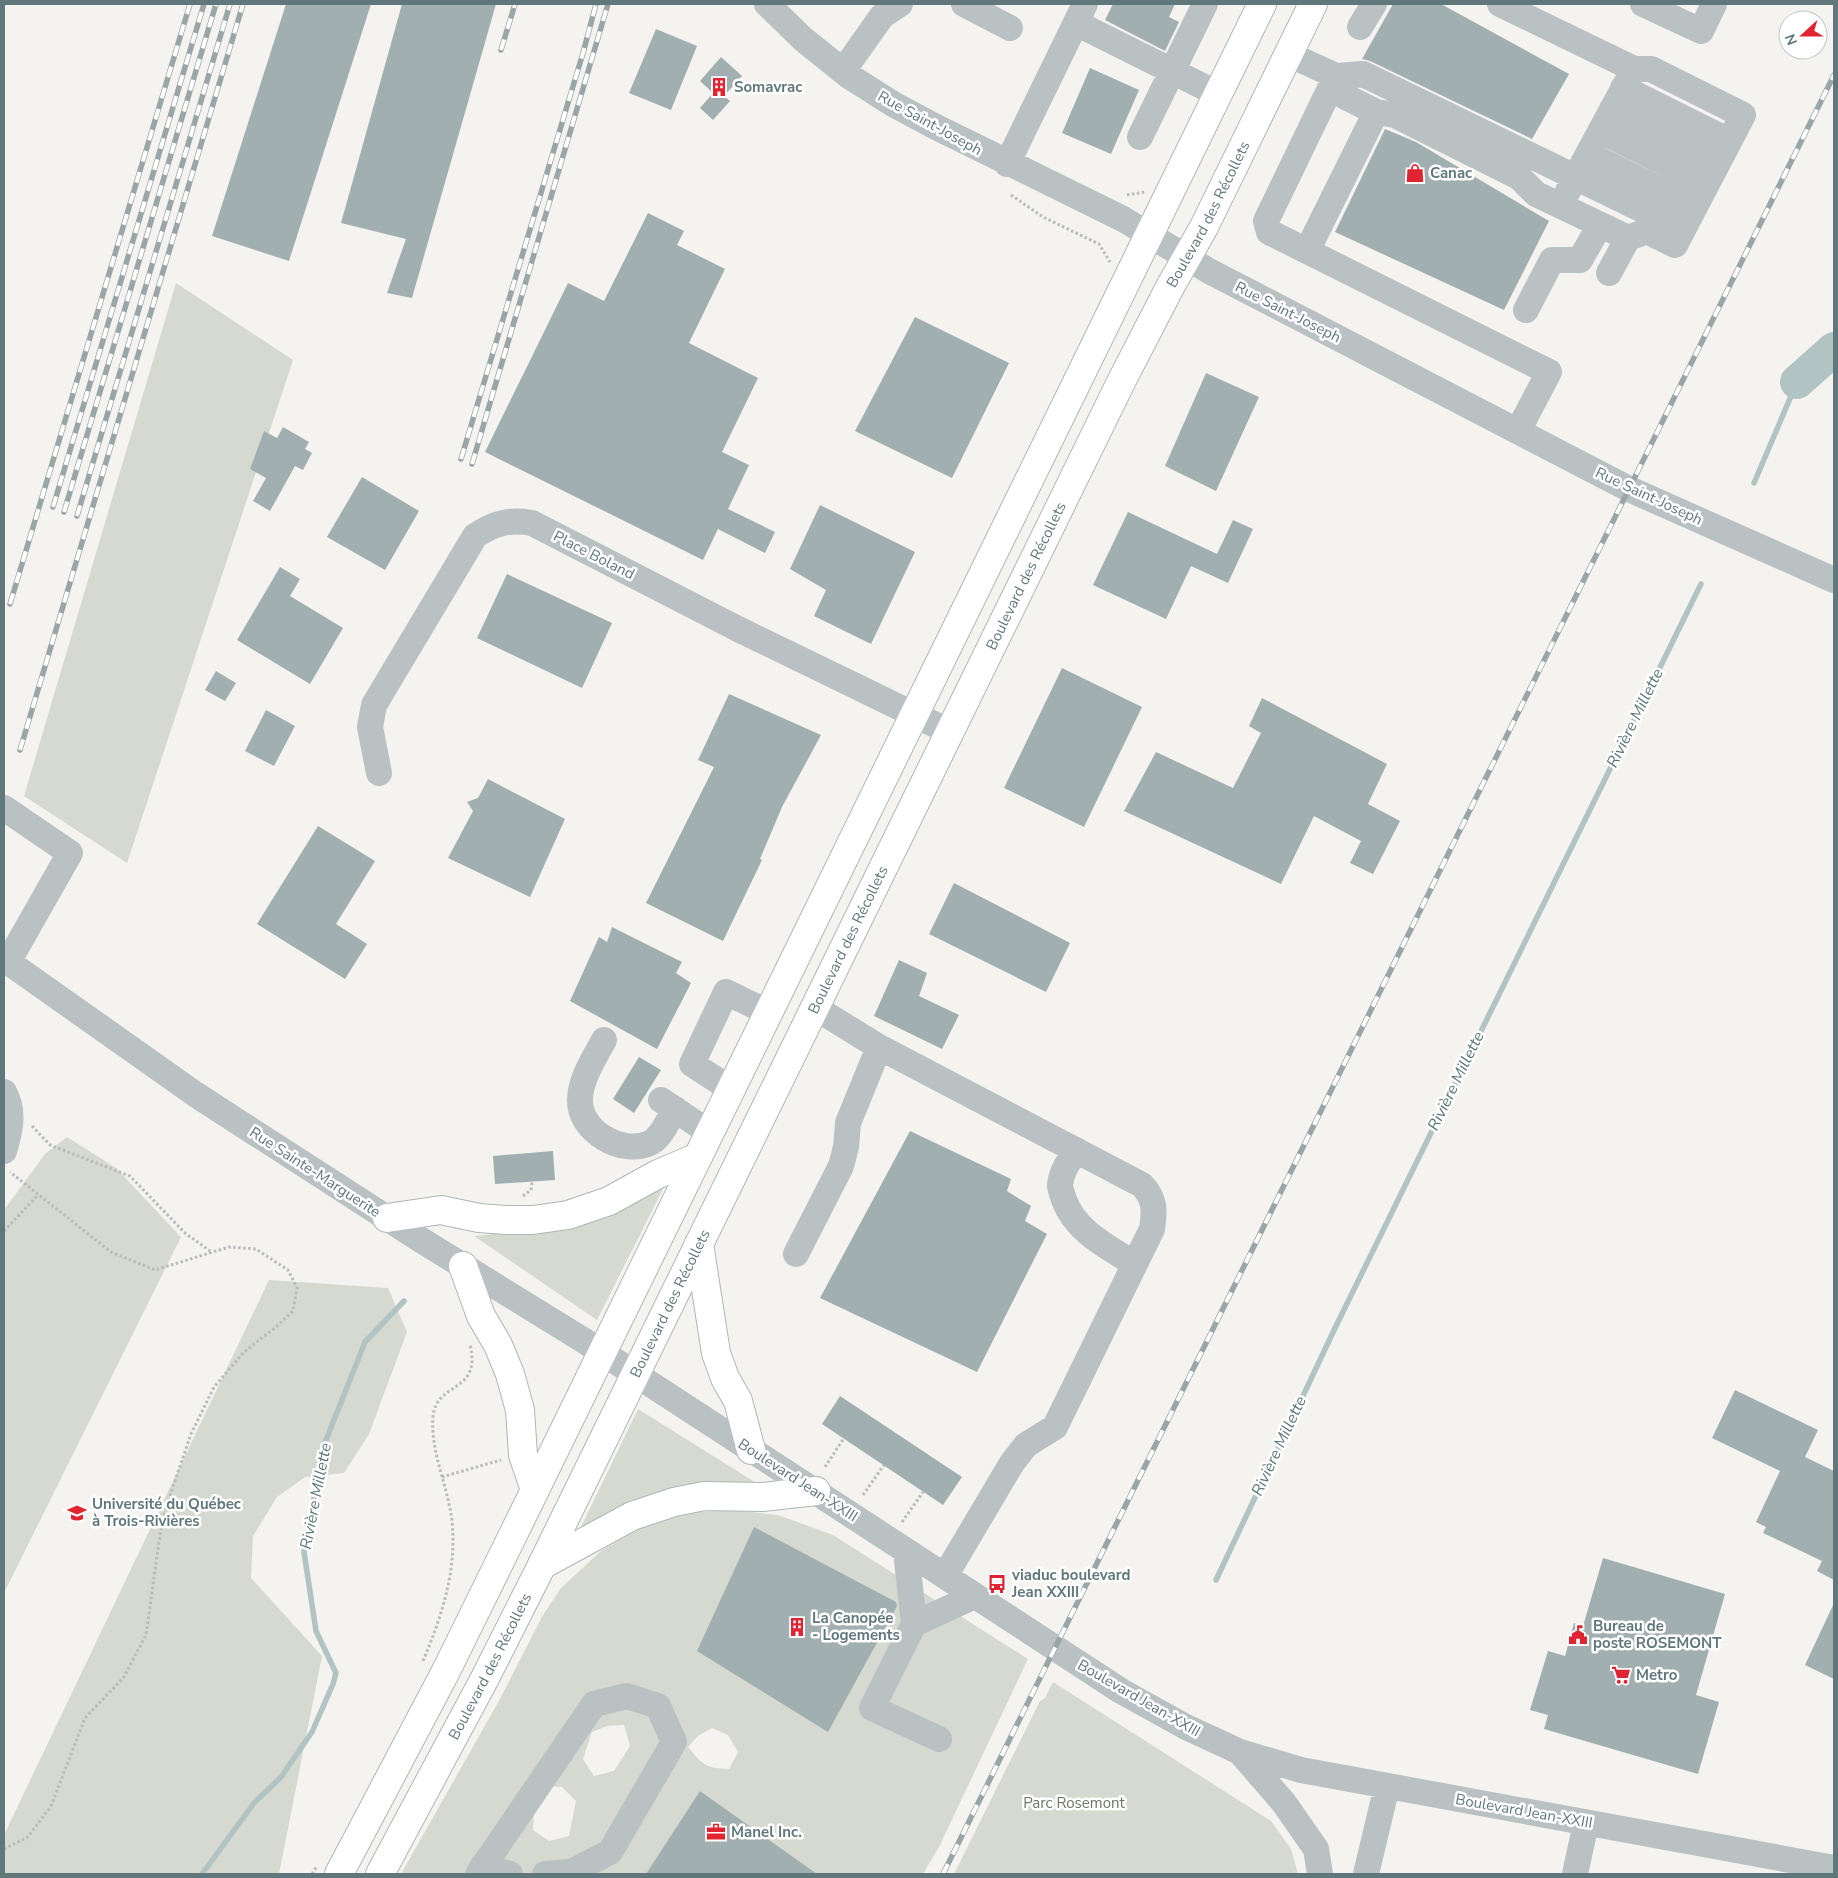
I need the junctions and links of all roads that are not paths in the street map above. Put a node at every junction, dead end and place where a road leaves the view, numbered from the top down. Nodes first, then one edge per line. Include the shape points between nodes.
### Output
1 (767, 4) edge
2 (900, 4) edge
3 (964, 4) edge
4 (1205, 4) edge
5 (1262, 4) edge
6 (1313, 4) edge
7 (1374, 4) edge
8 (1500, 4) edge
9 (1643, 4) edge
10 (1714, 4) edge
11 (1080, 13) edge
12 (1360, 27) dead end
13 (1010, 28) dead end
14 (1288, 54) junction
15 (843, 70) junction
16 (1172, 71) junction
17 (1336, 76) junction
18 (1218, 94) junction
19 (1617, 99) junction
20 (1376, 112) junction
21 (1445, 127) junction
22 (1140, 136) dead end
23 (1588, 154) junction
24 (1718, 162) junction
25 (1007, 164) junction
26 (1576, 177) junction
27 (1560, 206) junction
28 (1689, 218) junction
29 (1600, 225) junction
30 (1150, 234) junction
31 (1628, 238) junction
32 (1307, 251) junction
33 (1187, 257) junction
34 (1609, 273) dead end
35 (1526, 310) dead end
36 (1518, 431) junction
37 (1834, 580) edge
38 (915, 715) junction
39 (950, 732) junction
40 (379, 773) dead end
41 (4, 808) edge
42 (6, 960) edge
43 (814, 1007) junction
44 (769, 1014) junction
45 (604, 1040) dead end
46 (879, 1047) junction
47 (732, 1090) junction
48 (6, 1097) edge
49 (704, 1145) junction
50 (1076, 1150) junction
51 (4, 1151) edge
52 (387, 1218) junction
53 (699, 1244) junction
54 (796, 1254) dead end
55 (1135, 1264) junction
56 (463, 1266) junction
57 (603, 1353) junction
58 (634, 1374) junction
59 (751, 1450) junction
60 (820, 1479) junction
61 (535, 1490) junction
62 (906, 1551) junction
63 (542, 1565) junction
64 (945, 1576) junction
65 (975, 1596) junction
66 (914, 1624) junction
67 (939, 1739) dead end
68 (1240, 1752) junction
69 (1387, 1786) junction
70 (1586, 1823) junction
71 (330, 1866) edge
72 (1834, 1868) edge
73 (480, 1870) edge
74 (380, 1874) edge
75 (510, 1874) edge
76 (545, 1874) edge
77 (1320, 1874) edge
78 (1366, 1874) edge
79 (1575, 1874) edge

1 - 15 street, Rue Saint-Joseph via 803,39
2 - 15 street via 882,16
3 - 13 street
4 - 16 street
5 - 18 main road
6 - 14 main road, Boulevard des Récollets
7 - 12 street
8 - 19 street
9 - 10 street via 1701,31
11 - 16 street
11 - 25 street
14 - 17 street
14 - 33 main road, Boulevard des Récollets
15 - 25 street, Rue Saint-Joseph via 893,104
16 - 18 street
16 - 22 street
17 - 20 street via 1344,96
17 - 21 street via 1364,74
17 - 32 street via 1266,220 1269,232
18 - 30 main road
19 - 23 street
19 - 24 street
19 - 24 street via 1651,70 1743,115
20 - 21 street
20 - 32 street
21 - 26 street
21 - 27 street via 1520,177 1536,194
23 - 26 street
23 - 28 street
24 - 28 street
25 - 30 street, Rue Saint-Joseph
26 - 27 street
26 - 28 street
27 - 29 street
28 - 31 street via 1675,245 1647,230
29 - 31 street
29 - 35 street via 1580,260 1552,260
30 - 33 street, Rue Saint-Joseph
30 - 38 main road
31 - 34 street
32 - 36 street via 1549,372
33 - 36 street, Rue Saint-Joseph
33 - 39 main road, Boulevard des Récollets
36 - 37 street, Rue Saint-Joseph via 1629,489
38 - 39 street, Place Boland
38 - 40 street, Place Boland via 532,523 513,520 488,527 475,536 374,705 370,726
38 - 44 main road
39 - 43 main road, Boulevard des Récollets
41 - 42 street via 70,853
42 - 52 street, Rue Sainte-Marguerite via 195,1094
43 - 46 street
43 - 53 main road, Boulevard des Récollets
44 - 47 main road
44 - 47 street via 726,992 692,1064
45 - 49 street via 580,1095 582,1112 596,1133 618,1143 646,1145 658,1137 668,1104
46 - 50 street
46 - 54 street via 848,1123 841,1166
47 - 49 main road
48 - 51 street via 11,1124
49 - 52 main road via 609,1201 568,1215 513,1220 479,1218 441,1210
49 - 57 main road
50 - 55 street via 1063,1172 1060,1187 1066,1205 1075,1222 1091,1236
50 - 55 street via 1142,1184 1152,1196 1155,1212 1152,1229
52 - 56 street, Rue Sainte-Marguerite
53 - 58 main road, Boulevard des Récollets
53 - 59 main road via 716,1353 738,1401
55 - 64 street via 1055,1427 1026,1445 1012,1463
56 - 57 street, Rue Sainte-Marguerite
56 - 61 main road via 481,1316 498,1345 513,1382 521,1420 523,1455
57 - 58 street, Rue Sainte-Marguerite
57 - 61 main road
58 - 59 street, Boulevard Jean-XXIII
58 - 63 main road, Boulevard des Récollets
59 - 60 street, Boulevard Jean-XXIII
60 - 62 street, Boulevard Jean-XXIII
60 - 63 main road via 762,1497 704,1496 674,1502 632,1516
61 - 71 main road via 446,1671
62 - 64 street, Boulevard Jean-XXIII
62 - 66 street
63 - 74 main road, Boulevard des Récollets
64 - 65 street, Boulevard Jean-XXIII
65 - 66 street
65 - 68 street, Boulevard Jean-XXIII via 1148,1706
66 - 67 street via 872,1708
68 - 69 street, Boulevard Jean-XXIII via 1301,1770
68 - 77 street via 1284,1803 1316,1849
69 - 70 street, Boulevard Jean-XXIII
69 - 78 street
70 - 72 street, Boulevard Jean-XXIII
70 - 79 street
73 - 75 street
73 - 76 street via 594,1704 627,1696 658,1706 674,1742 610,1852 571,1872

